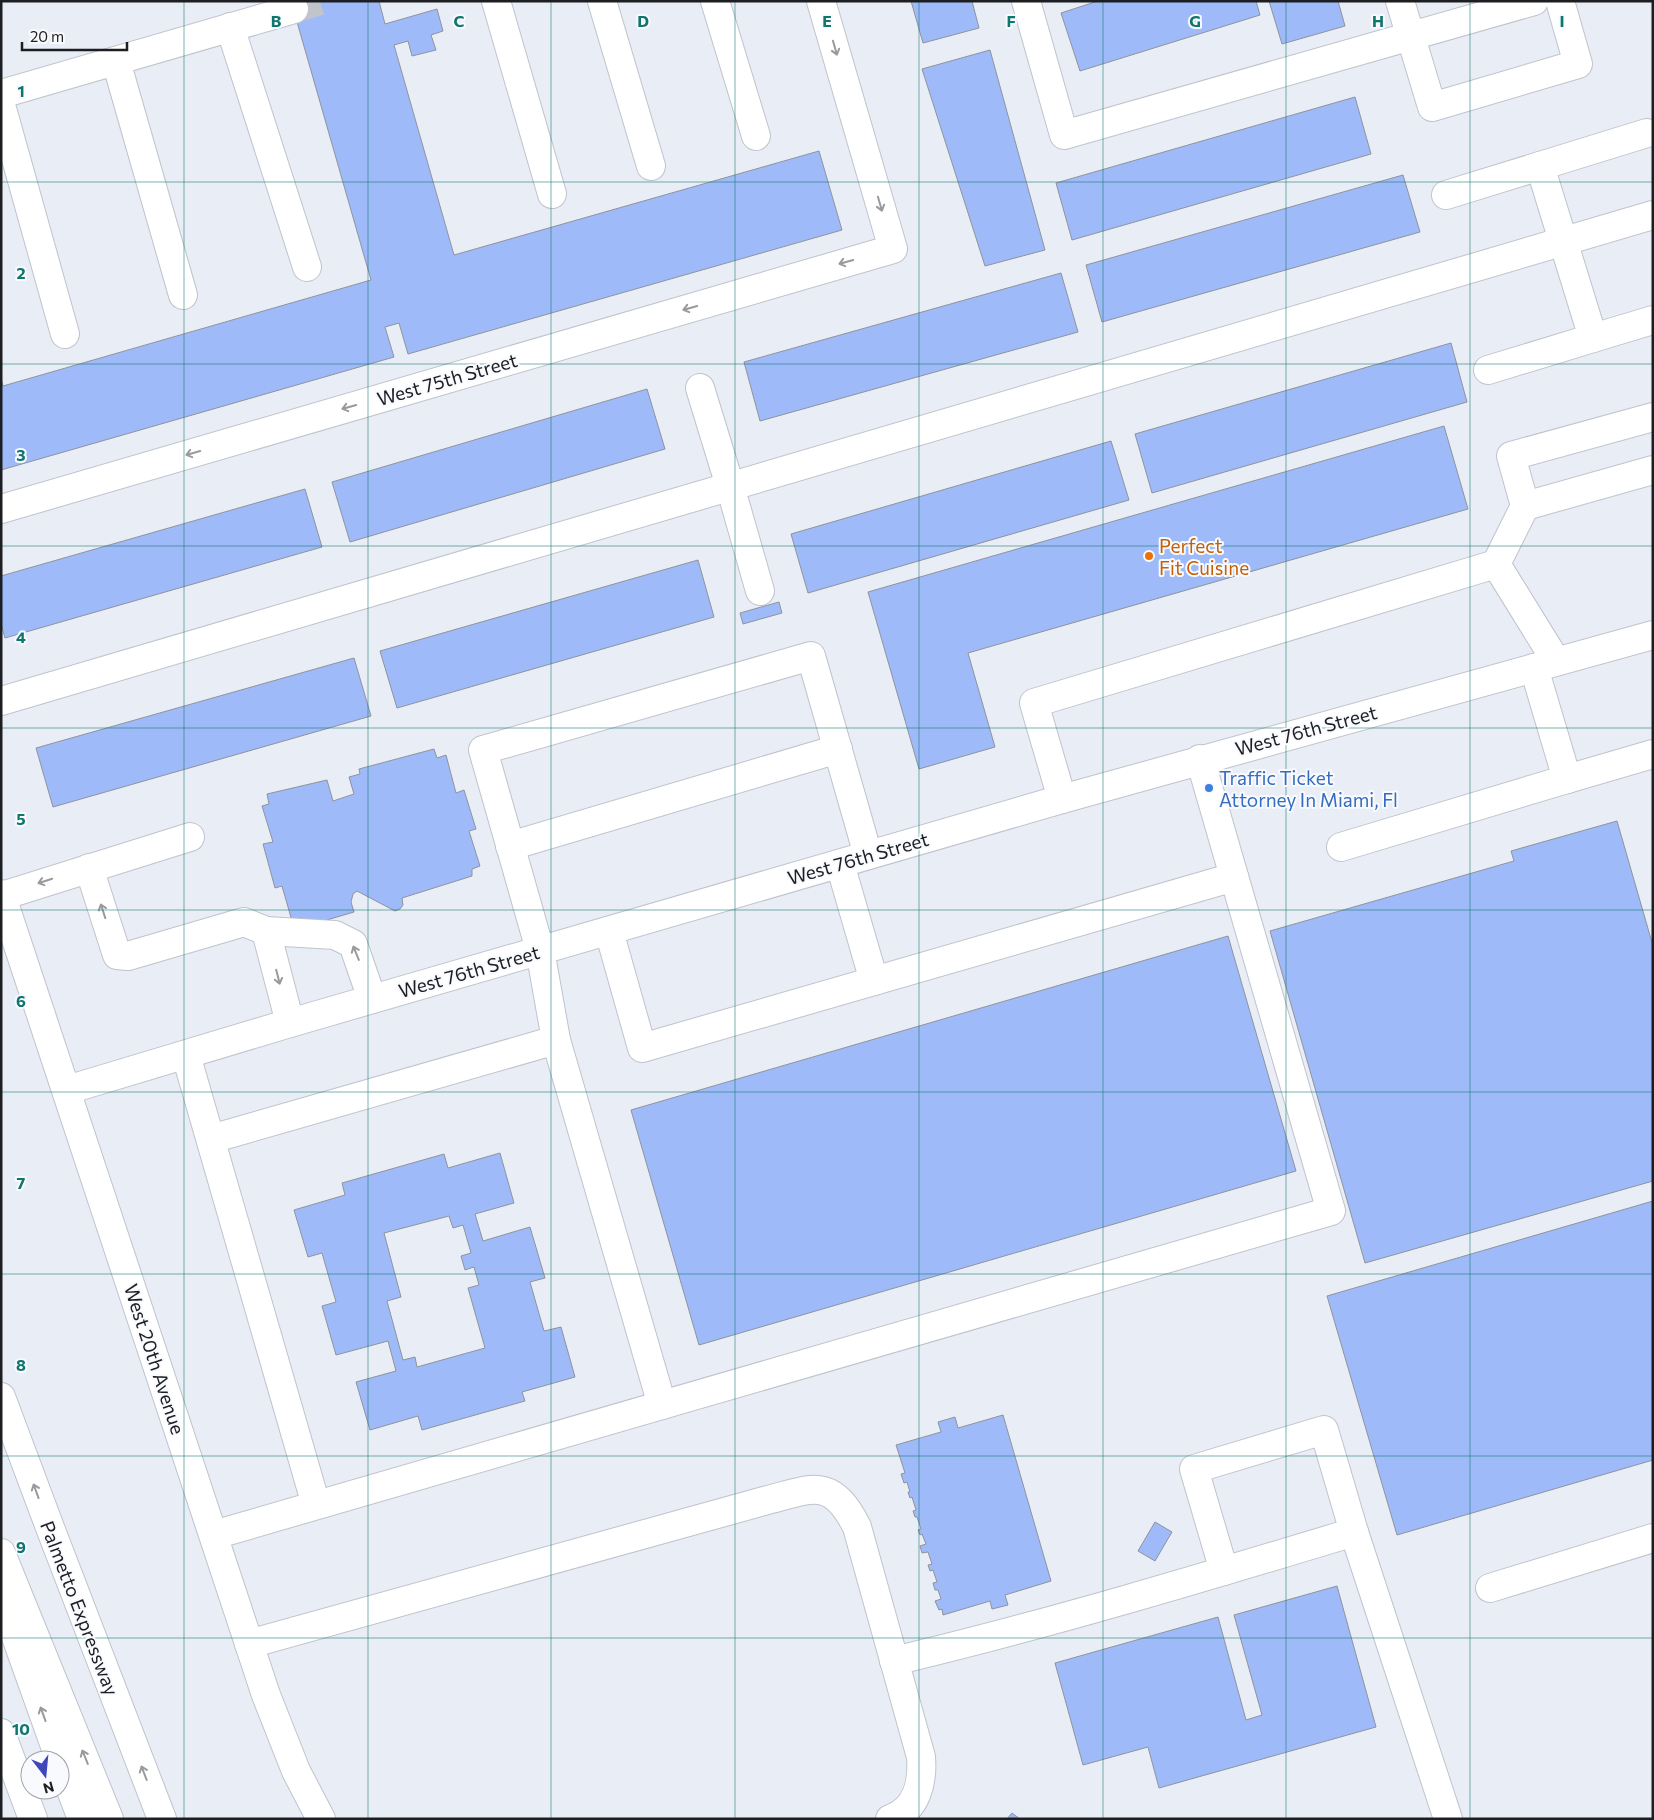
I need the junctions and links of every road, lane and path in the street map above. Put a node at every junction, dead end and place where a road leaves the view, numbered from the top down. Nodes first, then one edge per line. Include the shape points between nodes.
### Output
1 (496, 1) edge
2 (602, 1) edge
3 (716, 1) edge
4 (821, 1) edge
5 (1026, 1) edge
6 (1400, 1) edge
7 (1534, 1) edge
8 (1560, 1) edge
9 (1485, 8) edge
10 (294, 9) tunnel mouth
11 (230, 27) junction
12 (1410, 37) junction
13 (116, 61) junction
14 (1, 94) edge
15 (1, 106) edge
16 (1647, 133) dead end
17 (756, 136) dead end
18 (651, 166) dead end
19 (1540, 166) junction
20 (552, 194) dead end
21 (1446, 195) dead end
22 (1653, 216) edge
23 (1564, 242) junction
24 (307, 267) dead end
25 (183, 295) dead end
26 (1653, 320) edge
27 (65, 334) dead end
28 (1593, 338) junction
29 (1488, 370) dead end
30 (700, 388) dead end
31 (1653, 417) edge
32 (1653, 470) edge
33 (730, 486) junction
34 (1525, 506) junction
35 (1, 509) edge
36 (1496, 564) junction
37 (760, 591) dead end
38 (1653, 635) edge
39 (1545, 665) junction
40 (1, 700) edge
41 (838, 749) junction
42 (1653, 754) edge
43 (1200, 759) junction
44 (1567, 780) junction
45 (1062, 799) junction
46 (190, 837) dead end
47 (510, 846) junction
48 (1342, 847) dead end
49 (868, 855) junction
50 (840, 864) junction
51 (89, 868) junction
52 (1234, 877) junction
53 (1, 895) edge
54 (266, 931) junction
55 (609, 931) junction
56 (540, 950) junction
57 (874, 981) junction
58 (372, 999) junction
59 (290, 1023) junction
60 (556, 1040) junction
61 (186, 1055) junction
62 (67, 1090) junction
63 (211, 1140) junction
64 (1, 1396) edge
65 (662, 1405) junction
66 (316, 1505) junction
67 (1354, 1532) junction
68 (214, 1534) junction
69 (1653, 1538) edge
70 (1, 1552) edge
71 (1224, 1572) junction
72 (1490, 1588) dead end
73 (1, 1596) edge
74 (249, 1644) junction
75 (894, 1661) junction
76 (1, 1733) edge
77 (56, 1750) edge
78 (70, 1787) edge
79 (33, 1819) edge
80 (82, 1819) edge
81 (109, 1819) edge
82 (162, 1819) edge
83 (321, 1819) edge
84 (890, 1819) edge
85 (1448, 1819) edge

1 - 20 main road
2 - 18 main road
3 - 17 main road
4 -> 35 main road, West 75th Street via 893,249
5 - 12 main road via 1064,135
6 - 12 main road
7 - 9 main road
8 - 12 main road via 1578,64 1432,107
9 - 12 main road
10 - 11 main road
11 - 13 main road
11 - 24 main road
13 - 14 main road
13 - 25 main road
15 - 27 main road
16 - 19 main road
19 - 21 main road
19 - 23 main road
22 - 23 main road
23 - 28 main road
23 - 33 main road
26 - 28 main road
28 - 29 main road
30 - 33 main road
31 - 34 main road via 1511,456
32 - 34 main road
33 - 37 main road
33 - 40 main road
34 - 36 main road
36 - 39 main road
36 - 45 main road via 1034,703
38 - 39 main road, West 76th Street
39 - 43 main road, West 76th Street
39 - 44 main road
41 - 47 main road
41 - 47 main road via 811,656 483,750
41 - 49 main road
42 - 44 main road
43 - 45 main road, West 76th Street
43 - 52 main road
44 - 48 main road
45 - 49 main road, West 76th Street
46 - 51 main road
47 - 56 main road
49 - 50 main road, West 76th Street
50 - 55 main road, West 76th Street
50 - 57 main road
51 -> 53 main road
54 -> 51 main road via 244,922 128,956 117,955
52 - 57 main road
52 - 65 main road via 1331,1211
53 - 62 main road, West 20th Avenue
58 -> 54 main road via 353,944 335,935
54 -> 59 main road
55 - 56 main road, West 76th Street
55 - 57 main road via 642,1048
56 - 58 main road, West 76th Street
56 - 60 main road
58 - 59 main road, West 76th Street
59 - 61 main road, West 76th Street
60 - 63 main road
60 - 65 main road
61 - 62 main road, West 76th Street
61 - 63 main road
62 - 68 main road, West 20th Avenue
63 - 66 main road
82 -> 64 main road, Palmetto Expressway
65 - 66 main road
66 - 68 main road
67 - 71 main road
67 - 71 main road via 1324,1430 1194,1469
67 - 85 main road
68 - 74 main road, West 20th Avenue
69 - 72 main road
81 -> 70 main road
71 - 75 main road
77 -> 73 main road
74 - 75 main road via 820,1489 836,1496 857,1527
74 - 83 main road, West 20th Avenue via 281,1736
75 - 84 main road via 921,1757 922,1773 912,1803
76 - 79 main road
78 - 80 main road

